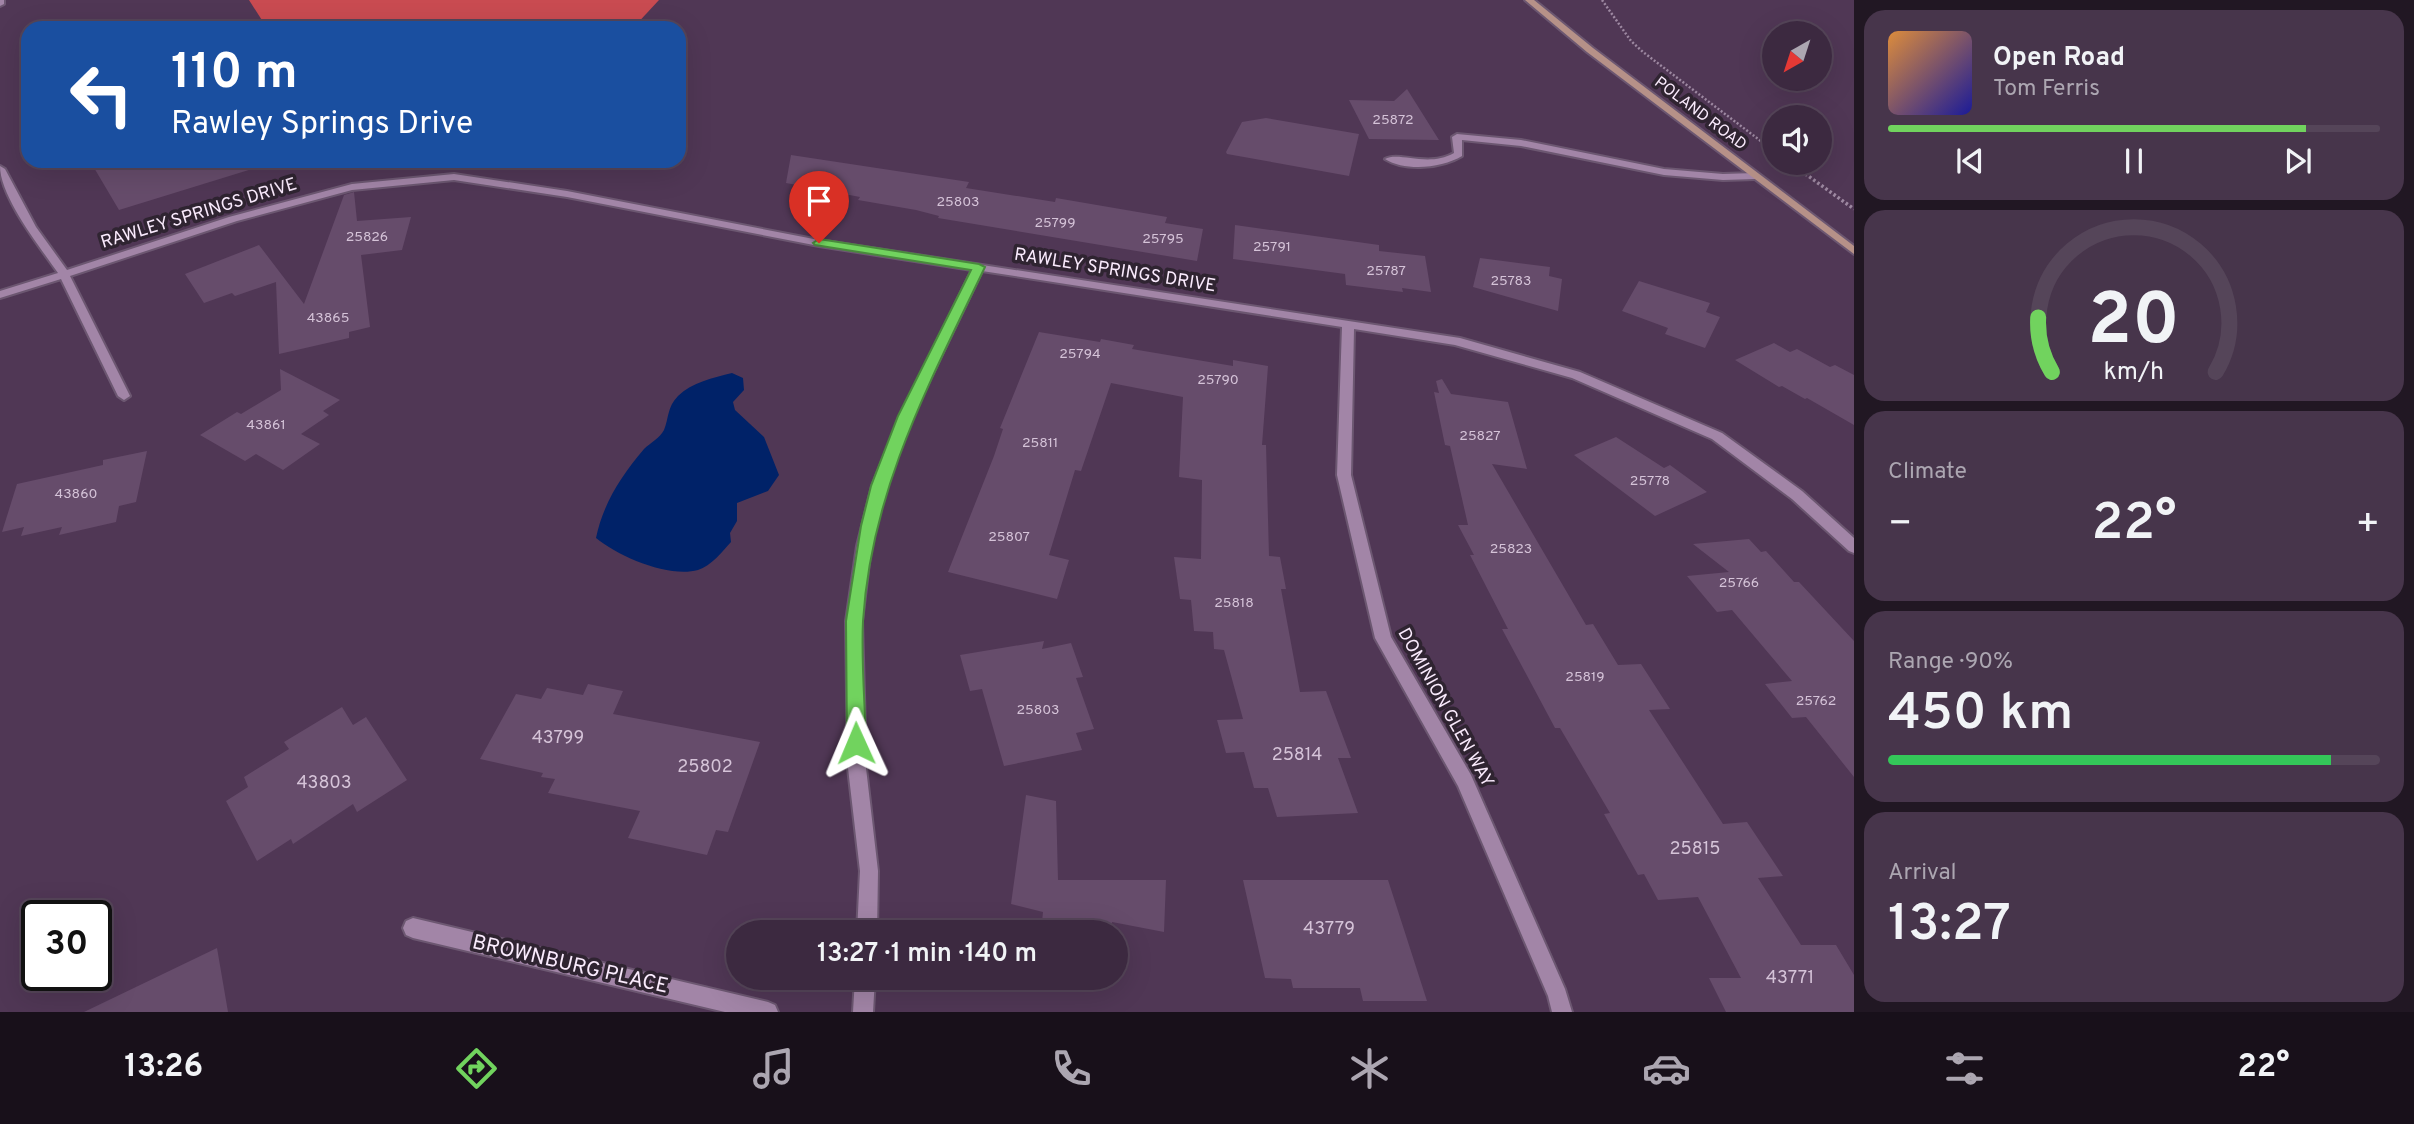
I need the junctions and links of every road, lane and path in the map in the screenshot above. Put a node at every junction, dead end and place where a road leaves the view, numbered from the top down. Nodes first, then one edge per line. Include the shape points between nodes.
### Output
1 (1529, 0) edge
2 (1602, 0) edge
3 (1762, 142) edge
4 (1390, 159) dead end
5 (0, 169) edge
6 (1807, 175) edge
7 (1755, 176) junction
8 (1854, 209) edge
9 (1854, 251) edge
10 (979, 267) junction
11 (64, 274) junction
12 (0, 295) edge
13 (1348, 324) junction
14 (124, 396) dead end
15 (1854, 547) edge
16 (867, 920) edge
17 (413, 928) dead end
18 (864, 990) edge
19 (768, 1012) edge
20 (863, 1012) edge
21 (1562, 1012) edge

1 - 7 street, POLAND ROAD
2 - 3 path via 1643,52
4 - 7 street via 1447,163 1459,154 1457,137 1521,143 1685,176
5 - 11 street via 31,227
6 - 8 path
7 - 9 street, POLAND ROAD
10 - 11 street, RAWLEY SPRINGS DRIVE via 454,177 352,187 233,219
10 - 13 street, RAWLEY SPRINGS DRIVE
10 - 16 street via 906,416 879,486 864,546 855,621 857,768 869,871
11 - 12 street, RAWLEY SPRINGS DRIVE
11 - 14 street
13 - 15 street, RAWLEY SPRINGS DRIVE via 1455,341 1576,375 1717,436 1797,495
13 - 21 street, DOMINION GLEN WAY via 1344,475 1383,638 1465,781
17 - 19 street, BROWNBURG PLACE
18 - 20 street

